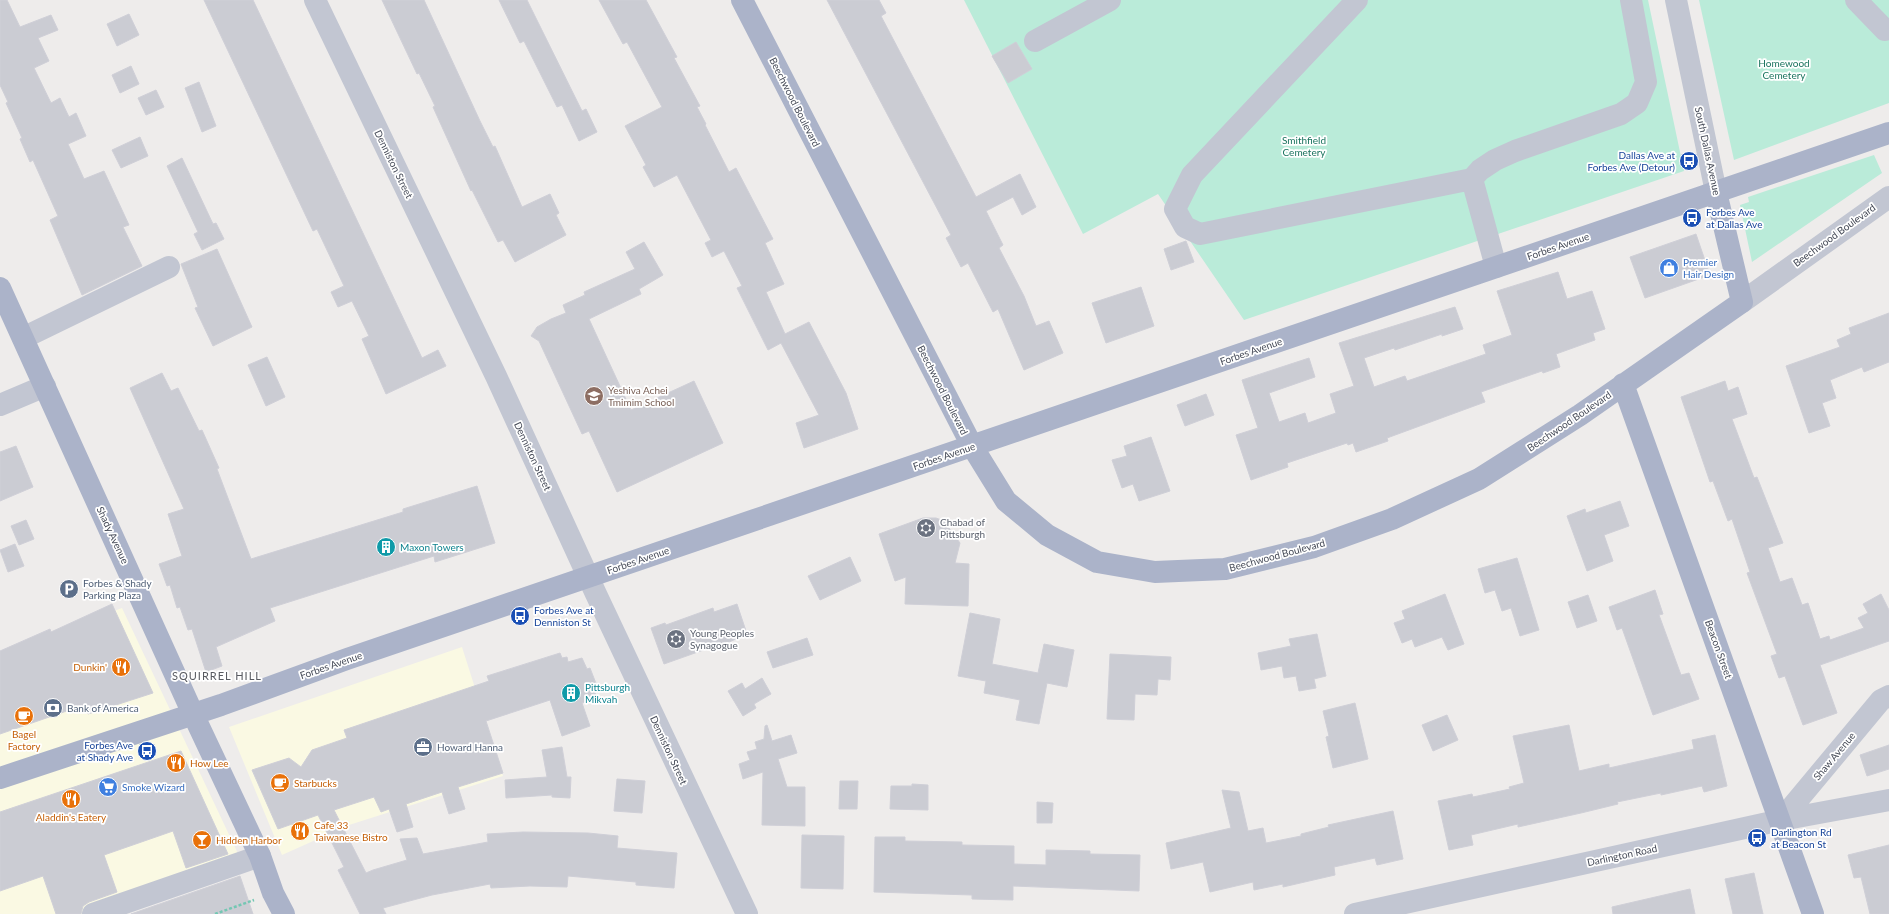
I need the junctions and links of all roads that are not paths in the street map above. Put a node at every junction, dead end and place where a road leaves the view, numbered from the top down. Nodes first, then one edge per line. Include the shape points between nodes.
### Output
1 (315, 0) edge
2 (742, 0) edge
3 (1110, 0) edge
4 (1357, 0) edge
5 (1632, 0) edge
6 (1676, 0) edge
7 (1856, 0) edge
8 (1888, 32) edge
9 (1035, 41) dead end
10 (1889, 133) edge
11 (1472, 179) junction
12 (1716, 192) junction
13 (1889, 197) edge
14 (170, 267) dead end
15 (1496, 267) junction
16 (0, 288) edge
17 (1742, 302) junction
18 (23, 338) junction
19 (1624, 384) junction
20 (45, 386) junction
21 (0, 405) edge
22 (972, 446) junction
23 (588, 577) junction
24 (1889, 696) edge
25 (193, 714) junction
26 (0, 778) edge
27 (1889, 800) edge
28 (1781, 820) junction
29 (260, 856) junction
30 (93, 914) edge
31 (284, 914) edge
32 (747, 914) edge
33 (1355, 914) edge
34 (1813, 914) edge

1 - 23 street, Denniston Street via 496,376
2 - 22 main road, Beechwood Boulevard
3 - 9 street
4 - 11 street via 1192,175 1175,209 1185,227 1200,234
5 - 11 street via 1646,82 1637,103 1621,114 1495,160
6 - 12 street, South Dallas Avenue
7 - 8 street
10 - 12 main road, Forbes Avenue
11 - 15 street
12 - 15 main road, Forbes Avenue
12 - 17 main road, South Dallas Avenue
13 - 17 street, Beechwood Boulevard
14 - 18 street
15 - 22 main road, Forbes Avenue
16 - 18 main road, Shady Avenue
17 - 19 main road, Beechwood Boulevard
18 - 20 main road, Shady Avenue
19 - 22 main road, Beechwood Boulevard via 1479,479 1392,519 1314,547 1225,569 1156,572 1097,562 1048,535 1006,501
19 - 28 main road, Beacon Street
20 - 21 street
20 - 25 main road, Shady Avenue
22 - 23 main road, Forbes Avenue
23 - 25 main road, Forbes Avenue
23 - 32 street, Denniston Street
24 - 28 street, Shaw Avenue via 1881,700
25 - 26 main road, Forbes Avenue
25 - 29 main road, Shady Avenue
27 - 28 street, Darlington Road
28 - 33 street, Darlington Road
28 - 34 main road, Beacon Street
29 - 30 street
29 - 31 main road, Shady Avenue via 273,893

